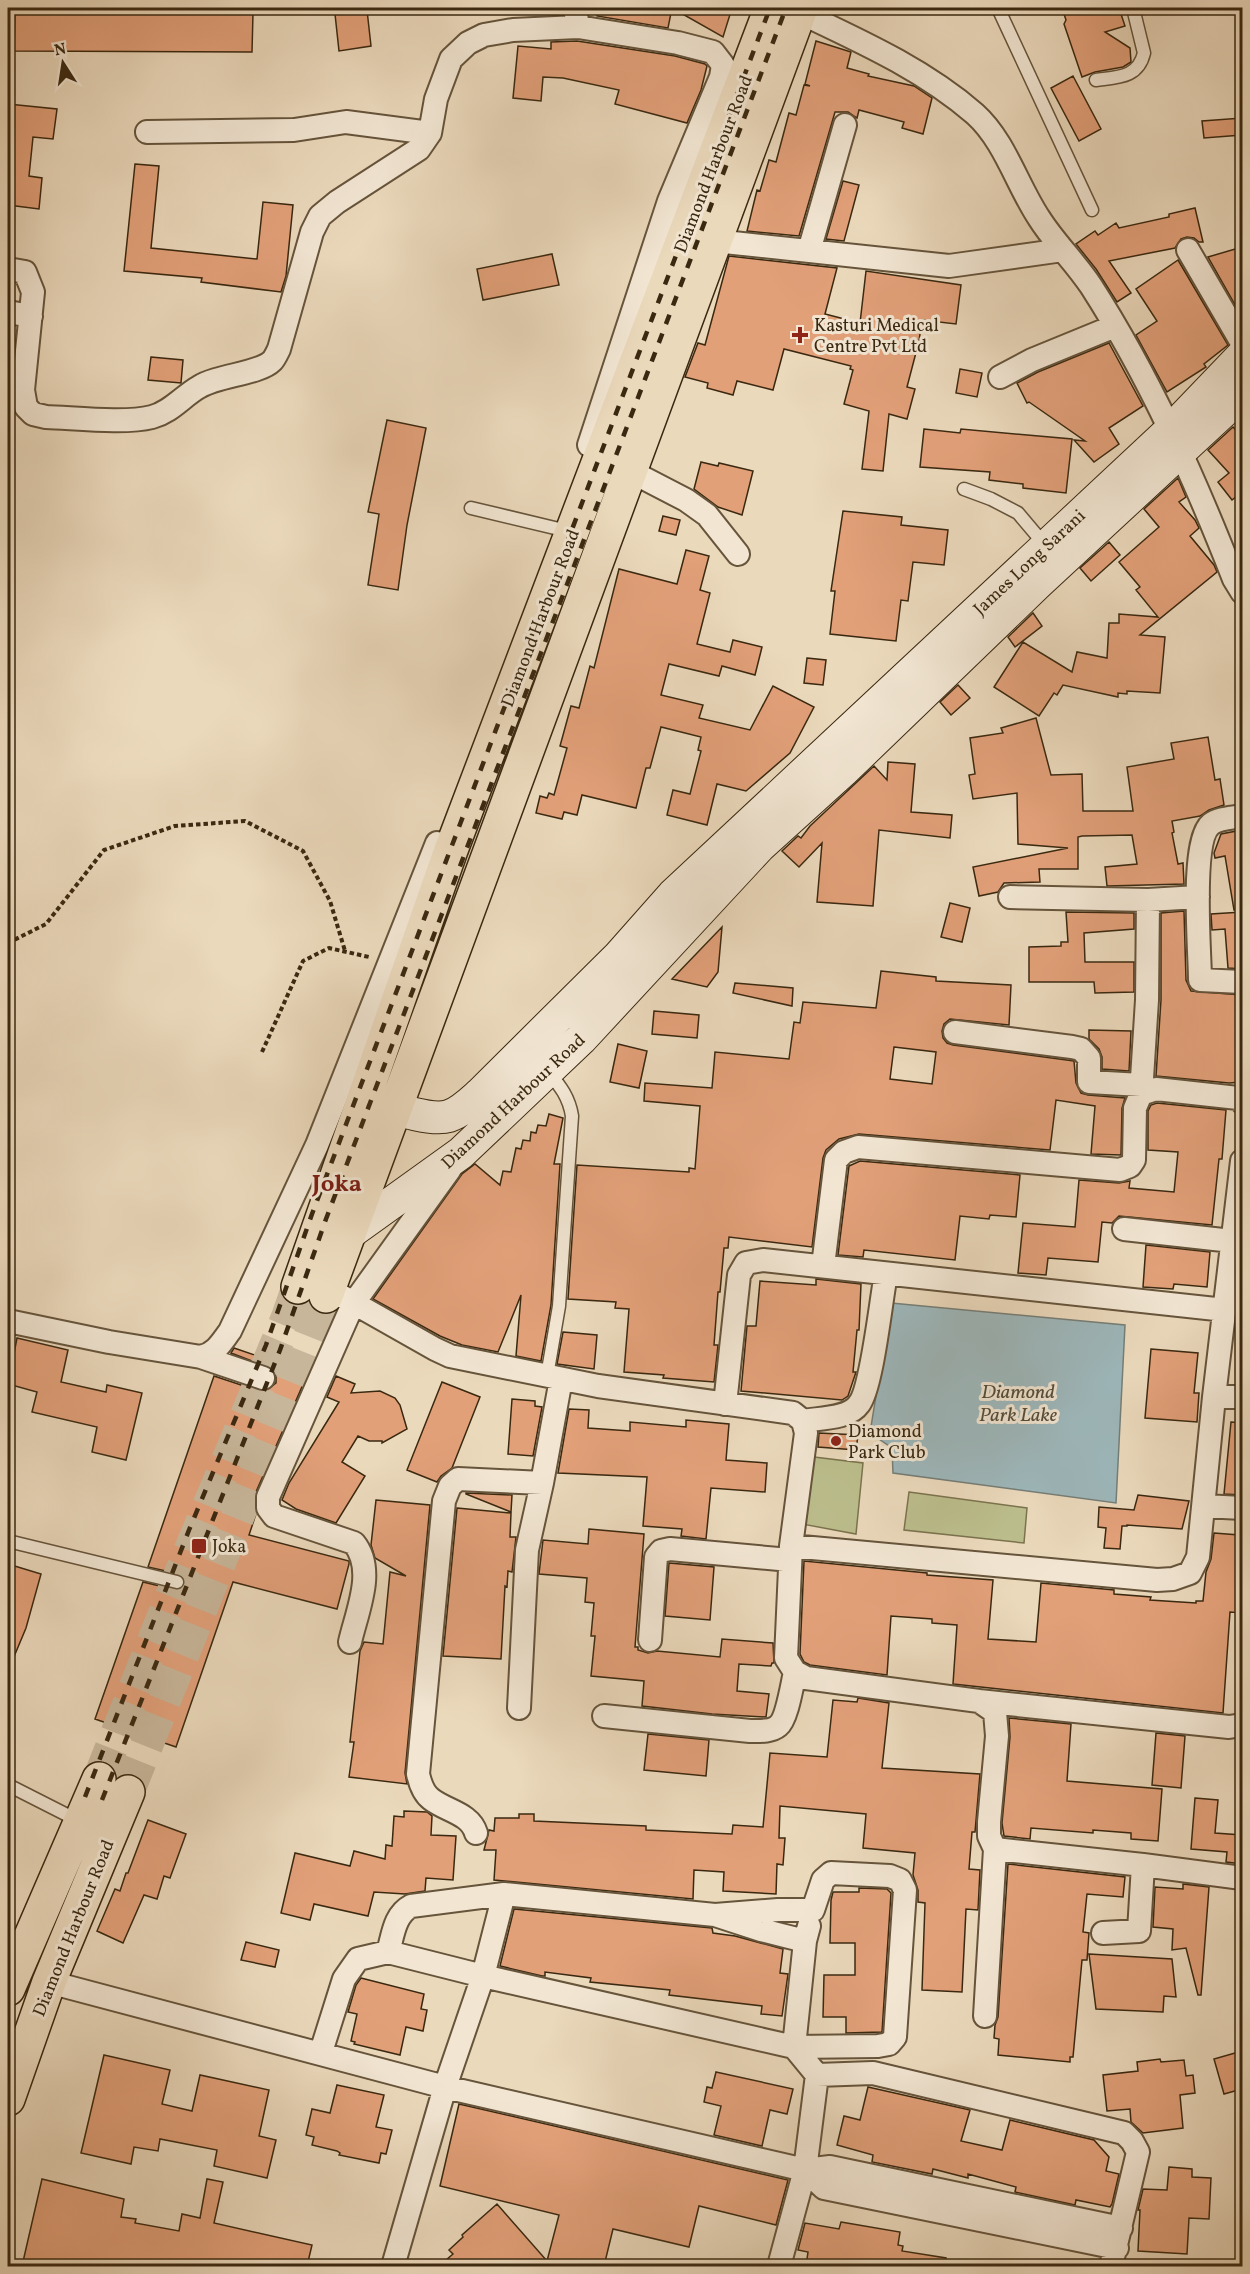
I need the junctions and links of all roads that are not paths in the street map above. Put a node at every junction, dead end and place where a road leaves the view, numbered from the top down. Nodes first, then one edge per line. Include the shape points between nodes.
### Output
1 (998, 8) edge
2 (1133, 8) edge
3 (790, 9) edge
4 (576, 17) edge
5 (1096, 80) dead end
6 (845, 125) dead end
7 (147, 132) dead end
8 (430, 133) junction
9 (1092, 210) dead end
10 (715, 241) junction
11 (1064, 250) junction
12 (1188, 250) dead end
13 (809, 251) junction
14 (8, 269) edge
15 (8, 312) edge
16 (31, 316) junction
17 (1115, 326) junction
18 (1242, 343) edge
19 (1242, 356) edge
20 (1000, 376) dead end
21 (1238, 406) edge
22 (1176, 440) junction
23 (630, 471) junction
24 (964, 489) dead end
25 (471, 508) dead end
26 (559, 529) junction
27 (1045, 545) junction
28 (738, 554) dead end
29 (1242, 592) edge
30 (1242, 816) edge
31 (1010, 897) dead end
32 (1198, 897) junction
33 (1148, 900) junction
34 (1242, 982) edge
35 (955, 1032) dead end
36 (548, 1071) junction
37 (1141, 1089) junction
38 (365, 1099) junction
39 (1242, 1102) edge
40 (395, 1109) junction
41 (461, 1153) junction
42 (1242, 1161) edge
43 (1124, 1229) dead end
44 (318, 1231) junction
45 (351, 1232) junction
46 (1235, 1253) edge
47 (823, 1266) junction
48 (886, 1274) junction
49 (322, 1291) junction
50 (1225, 1310) junction
51 (8, 1320) edge
52 (201, 1357) junction
53 (554, 1377) junction
54 (263, 1378) dead end
55 (1214, 1397) junction
56 (1242, 1397) edge
57 (725, 1404) junction
58 (803, 1421) junction
59 (542, 1483) junction
60 (1204, 1506) junction
61 (1242, 1508) edge
62 (8, 1541) edge
63 (790, 1553) junction
64 (177, 1581) dead end
65 (650, 1640) dead end
66 (350, 1642) dead end
67 (795, 1672) junction
68 (979, 1701) junction
69 (519, 1708) dead end
70 (604, 1716) dead end
71 (1242, 1725) edge
72 (99, 1779) tunnel mouth
73 (8, 1785) edge
74 (128, 1792) tunnel mouth
75 (80, 1821) junction
76 (476, 1833) dead end
77 (995, 1849) junction
78 (1143, 1865) junction
79 (1242, 1878) edge
80 (504, 1894) junction
81 (813, 1910) junction
82 (715, 1915) junction
83 (1103, 1933) dead end
84 (18, 1937) edge
85 (805, 1941) junction
86 (387, 1952) junction
87 (483, 1976) junction
88 (49, 1982) junction
89 (8, 1989) edge
90 (985, 2016) dead end
91 (794, 2047) junction
92 (321, 2052) junction
93 (817, 2075) junction
94 (445, 2087) junction
95 (8, 2099) edge
96 (806, 2170) junction
97 (1116, 2247) edge
98 (393, 2266) edge
99 (779, 2266) edge

1 - 9 lane
2 - 5 lane via 1144,53 1138,68
3 - 10 highway, Diamond Harbour Road
3 - 11 street via 865,43 935,82 977,116 999,145 1039,218
3 - 38 highway, Diamond Harbour Road via 753,60 451,850
4 - 8 street via 484,35 468,43 451,59 436,99
4 - 26 street via 713,52 723,66 669,201
6 - 13 street
7 - 8 street via 286,130 346,122
8 - 16 street via 419,149 320,216 279,349 264,366 212,380 154,416 46,417 33,414 26,407 23,390
10 - 13 street
10 - 23 highway, Diamond Harbour Road
11 - 13 street via 950,266
11 - 17 street
12 - 18 street
14 - 16 street via 25,272 33,292
15 - 16 street
17 - 20 street
17 - 22 street
19 - 22 main road, James Long Sarani
21 - 22 main road
22 - 27 main road, James Long Sarani
22 - 29 street
22 - 36 main road, Diamond Harbour Road via 1038,583 759,847
23 - 28 street via 707,515
23 - 40 highway, Diamond Harbour Road
24 - 27 lane via 1018,513
25 - 26 lane
26 - 52 street via 317,1145 230,1331 218,1349
27 - 40 main road, James Long Sarani via 673,895 619,956 480,1094 447,1117
30 - 32 street via 1214,822 1205,833
31 - 33 street
32 - 33 street
32 - 34 street via 1200,980
33 - 37 street
35 - 37 street via 1081,1049 1089,1058 1089,1082
36 - 41 main road, Diamond Harbour Road
36 - 53 lane via 564,1090 572,1116
37 - 39 street via 1238,1098
37 - 47 street via 1135,1108 1134,1160 1120,1170 858,1147 844,1152 836,1160
38 - 40 main road, James Long Sarani
38 - 44 highway, Diamond Harbour Road
40 - 45 highway, Diamond Harbour Road
41 - 45 main road, Diamond Harbour Road
41 - 49 street
42 - 46 street
43 - 46 street
44 - 45 main road
44 - 49 highway, Diamond Harbour Road
45 - 49 highway, Diamond Harbour Road
46 - 50 street
47 - 48 street
47 - 57 street via 763,1260 746,1263 738,1275
48 - 50 street
48 - 58 street via 867,1386 859,1405 845,1414
49 - 53 street via 450,1356
49 - 66 street via 268,1508 274,1516 354,1543 361,1552 364,1582
50 - 55 street
51 - 52 street
52 - 54 street
53 - 57 street
53 - 59 street
55 - 56 street
55 - 60 street
57 - 58 street via 793,1413
58 - 63 street via 806,1433
59 - 69 street via 526,1550
59 - 76 street via 459,1479 450,1486 444,1501 418,1774 430,1798 462,1816
60 - 61 street
60 - 63 street via 1198,1557 1190,1573 1173,1579
62 - 64 lane
63 - 65 street via 661,1551 656,1557
63 - 67 street via 786,1658
67 - 68 street via 806,1678
67 - 70 street via 783,1719 768,1730
68 - 71 street via 1230,1727
68 - 77 street via 995,1712 997,1736 989,1836
72 - 75 highway, Diamond Harbour Road
73 - 75 lane
74 - 88 highway, Diamond Harbour Road
75 - 84 highway, Diamond Harbour Road
77 - 78 street
77 - 90 street
78 - 79 street
78 - 83 street via 1139,1931
80 - 82 street
80 - 86 street via 411,1906 399,1916
80 - 87 street
81 - 82 street
81 - 85 street
81 - 91 street via 823,1881 831,1873 900,1880 905,1890 895,2037 889,2044 878,2046
82 - 85 street
84 - 89 highway, Diamond Harbour Road
85 - 91 street
86 - 87 street
86 - 92 street via 358,1959 344,1979
87 - 91 street
87 - 94 street
88 - 92 street
88 - 95 highway, Diamond Harbour Road
91 - 93 street
92 - 94 street
93 - 96 street
93 - 97 street via 873,2073 1124,2133 1138,2152
94 - 96 street
94 - 98 street
96 - 97 street via 831,2167
96 - 99 street

